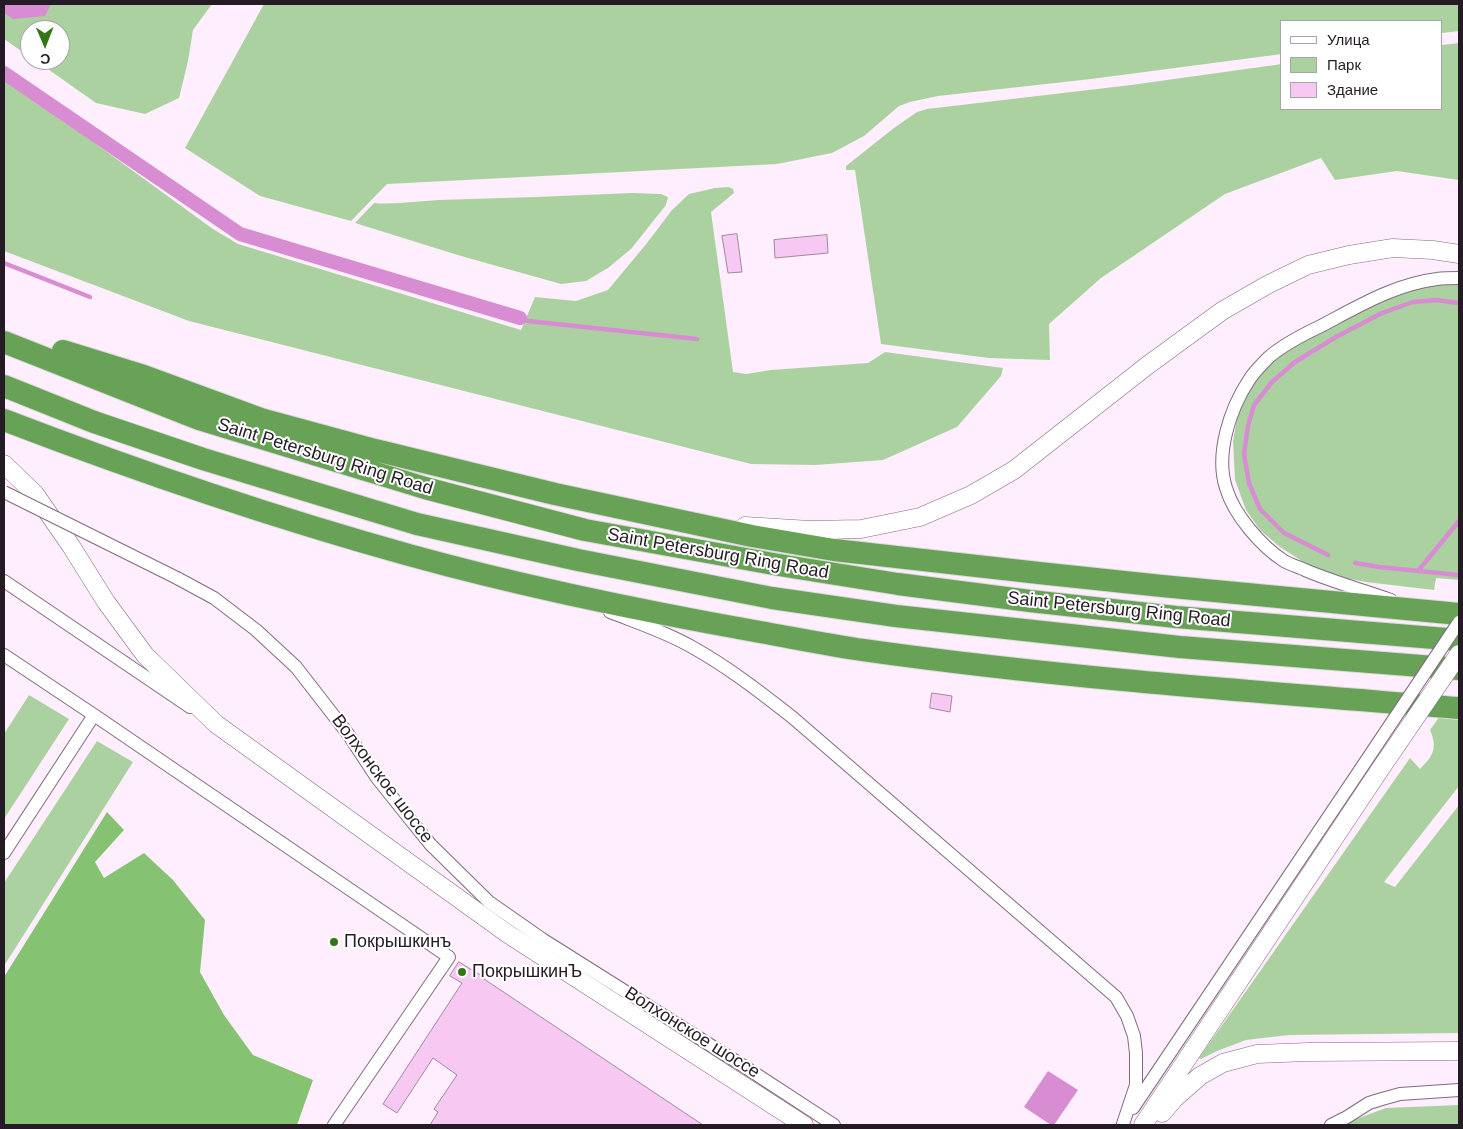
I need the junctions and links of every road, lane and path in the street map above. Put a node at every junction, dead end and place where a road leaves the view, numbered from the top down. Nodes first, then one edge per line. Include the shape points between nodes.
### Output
1 (1459, 254) edge
2 (1459, 278) edge
3 (4, 333) edge
4 (4, 342) edge
5 (4, 386) edge
6 (4, 420) edge
7 (4, 464) edge
8 (4, 492) edge
9 (674, 520) junction
10 (4, 581) edge
11 (559, 593) junction
12 (1424, 611) junction
13 (1459, 614) edge
14 (1459, 622) edge
15 (1459, 640) edge
16 (1459, 654) edge
17 (4, 655) edge
18 (1459, 669) edge
19 (1459, 708) edge
20 (94, 714) junction
21 (216, 724) junction
22 (4, 853) edge
23 (1459, 1051) edge
24 (1459, 1090) edge
25 (1122, 1124) edge
26 (334, 1125) edge
27 (804, 1125) edge
28 (834, 1125) edge
29 (1143, 1125) edge
30 (1152, 1125) edge
31 (1331, 1125) edge

1 - 9 main road via 1393,248 1348,254 1308,265 1267,285 1222,311 1148,364 1014,470 971,495 920,517 861,529 810,530
2 - 12 street via 1435,279 1373,299 1271,356 1250,378 1234,405 1222,461 1226,488 1237,512 1252,533 1285,561 1316,575
3 - 9 highway via 144,376 271,422 473,475
4 - 15 highway, Saint Petersburg Ring Road via 216,424 425,488 585,530 898,584 1030,601 1176,617
5 - 18 highway, Saint Petersburg Ring Road via 94,422 203,459 416,524 772,598 896,616 1180,647
6 - 11 highway via 80,450 269,513 408,555
7 - 21 main road via 35,494 145,655
8 - 28 street, Волхонское шоссе, bridge via 214,598 256,630 296,667 348,734 377,778 431,845 489,902
9 - 12 highway via 834,550
10 - 21 street, Волхонское шоссе
11 - 19 highway via 738,628 961,663
11 - 25 street via 663,632 727,668 792,717 1116,997 1127,1016 1136,1053 1136,1085
12 - 13 highway
14 - 25 street, bridge
16 - 29 main road, bridge
17 - 20 street
20 - 22 street
20 - 26 street via 449,957
21 - 27 main road, Волхонское шоссе via 508,934
23 - 30 main road via 1257,1054 1224,1062 1200,1076
24 - 31 street via 1400,1094 1369,1103

